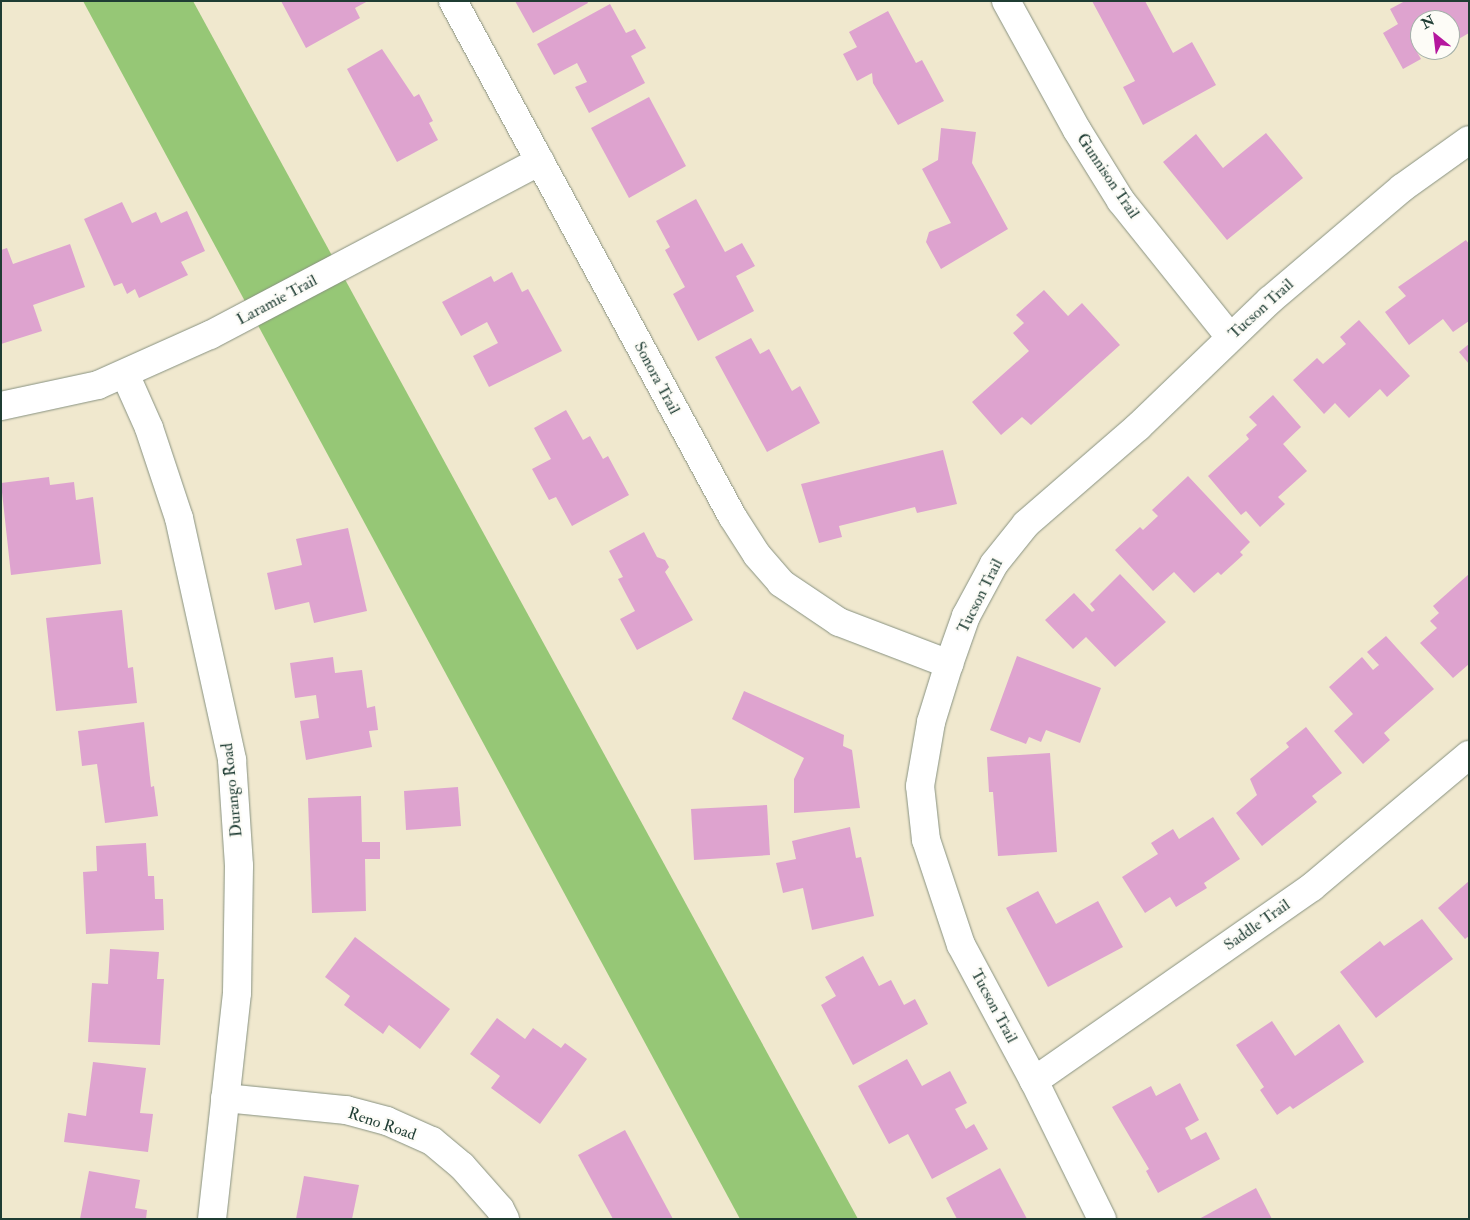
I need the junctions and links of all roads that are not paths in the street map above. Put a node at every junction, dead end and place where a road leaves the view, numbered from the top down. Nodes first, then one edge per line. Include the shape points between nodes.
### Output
1 (453, 1) edge
2 (1006, 1) edge
3 (1469, 140) edge
4 (540, 161) junction
5 (1230, 338) junction
6 (125, 374) junction
7 (1, 406) edge
8 (949, 664) junction
9 (1469, 755) edge
10 (1034, 1082) junction
11 (225, 1098) junction
12 (212, 1219) edge
13 (505, 1219) edge
14 (1102, 1219) edge

1 - 4 street, Sonora Trail
2 - 5 street, Gunnison Trail via 1077,130 1121,201
3 - 5 street, Tucson Trail via 1402,188
4 - 6 street, Laramie Trail via 210,335
4 - 8 street, Sonora Trail via 732,516 757,556 781,583 840,622
5 - 8 street, Tucson Trail via 1138,427 1026,524 994,564 966,616
6 - 7 street, Laramie Trail via 98,385
6 - 11 street, Durango Road via 149,428 179,518 232,760 239,866 238,993
8 - 10 street, Tucson Trail via 931,722 920,786 926,840 961,945
9 - 10 street, Saddle Trail via 1312,887
10 - 14 street, Tucson Trail
11 - 12 street, Durango Road
11 - 13 street, Reno Road via 346,1110 396,1125 432,1141 462,1166

